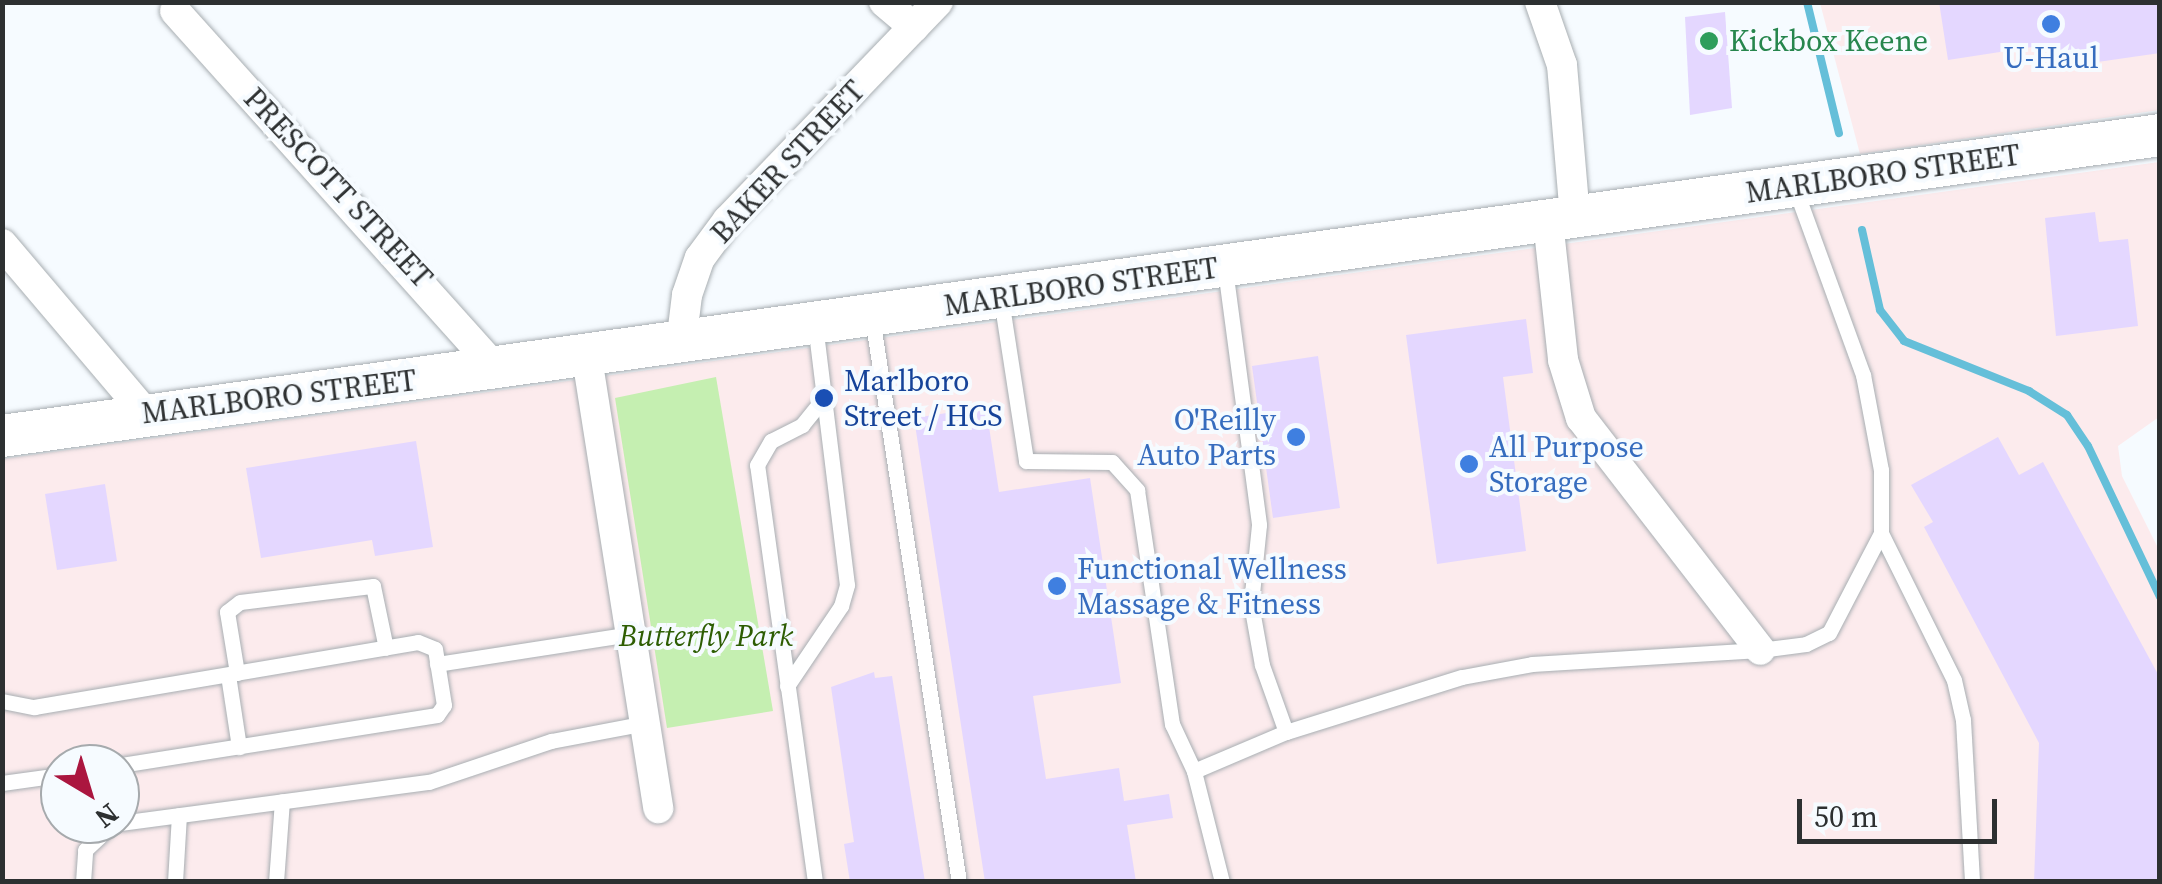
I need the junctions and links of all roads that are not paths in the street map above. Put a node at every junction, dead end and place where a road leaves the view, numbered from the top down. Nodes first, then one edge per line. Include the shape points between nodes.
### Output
1 (884, 2) edge
2 (938, 2) edge
3 (1540, 2) edge
4 (175, 12) dead end
5 (914, 27) junction
6 (2160, 135) edge
7 (1795, 186) junction
8 (1561, 219) junction
9 (2, 244) edge
10 (1224, 266) junction
11 (1001, 299) junction
12 (872, 317) junction
13 (816, 325) junction
14 (681, 344) junction
15 (587, 358) junction
16 (496, 368) junction
17 (824, 398) junction
18 (146, 414) junction
19 (2, 436) edge
20 (1880, 533) junction
21 (631, 634) junction
22 (386, 648) junction
23 (1760, 650) junction
24 (437, 664) junction
25 (233, 674) junction
26 (787, 686) junction
27 (2, 701) edge
28 (645, 723) junction
29 (1286, 732) junction
30 (239, 746) junction
31 (140, 762) edge
32 (1194, 771) junction
33 (40, 778) edge
34 (2, 784) edge
35 (282, 802) junction
36 (658, 808) dead end
37 (179, 814) junction
38 (140, 820) edge
39 (91, 844) edge
40 (82, 882) edge
41 (175, 882) edge
42 (276, 882) edge
43 (815, 882) edge
44 (959, 882) edge
45 (1222, 882) edge
46 (1972, 882) edge

1 - 5 street
2 - 5 street, BAKER STREET
3 - 8 street via 1562,65
4 - 16 street, PRESCOTT STREET
5 - 14 street, BAKER STREET via 719,233 687,296
6 - 7 street, MARLBORO STREET
7 - 8 street, MARLBORO STREET
7 - 20 lane via 1877,424
8 - 10 street, MARLBORO STREET
8 - 23 street via 1563,360 1581,418
9 - 18 street
10 - 11 street, MARLBORO STREET
10 - 29 lane via 1259,525 1251,604 1262,665
11 - 12 street, MARLBORO STREET
11 - 32 lane via 1026,460 1112,462 1136,490 1172,724
12 - 13 street, MARLBORO STREET
12 - 44 lane
13 - 14 street, MARLBORO STREET
13 - 17 lane
14 - 15 street, MARLBORO STREET
15 - 16 street, MARLBORO STREET
15 - 21 street
16 - 18 street, MARLBORO STREET
17 - 26 lane via 847,585 841,606
17 - 26 lane via 802,425 771,441 757,465
18 - 19 street, MARLBORO STREET
20 - 23 lane via 1829,633 1806,644
20 - 46 lane via 1954,680 1964,720
21 - 24 lane
21 - 28 street
22 - 24 lane via 426,642
22 - 25 lane
22 - 25 lane via 373,586 240,602 227,612
23 - 29 lane via 1532,664 1462,677
24 - 30 lane via 444,705 437,715
25 - 27 lane via 34,707
25 - 30 lane
26 - 43 lane
28 - 35 lane via 551,741 429,782
28 - 36 street
29 - 32 lane
30 - 31 lane
32 - 45 lane
33 - 34 lane
35 - 37 lane
35 - 42 lane
37 - 38 lane
37 - 41 lane
39 - 40 lane via 84,850

